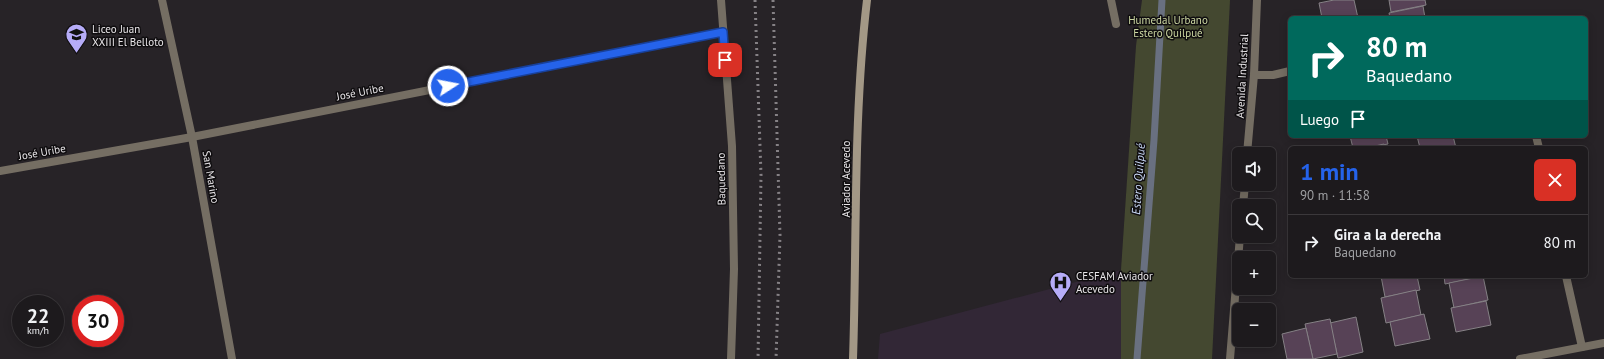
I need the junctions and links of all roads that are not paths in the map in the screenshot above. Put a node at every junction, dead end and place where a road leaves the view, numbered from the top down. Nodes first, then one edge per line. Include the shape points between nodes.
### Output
1 (162, 0) edge
2 (721, 0) edge
3 (868, 0) edge
4 (1111, 0) edge
5 (1257, 0) edge
6 (1116, 24) dead end
7 (723, 32) junction
8 (1288, 72) edge
9 (1254, 75) junction
10 (192, 137) junction
11 (1248, 147) edge
12 (0, 171) edge
13 (1239, 243) edge
14 (1566, 278) edge
15 (1604, 342) edge
16 (1582, 347) junction
17 (1534, 358) edge
18 (232, 359) edge
19 (731, 359) edge
20 (853, 359) edge
21 (1230, 359) edge
22 (1520, 359) edge

1 - 10 street, San Marino
2 - 7 street, Baquedano
3 - 20 main road, Aviador Acevedo via 857,110
4 - 6 street
5 - 9 street, Avenida Industrial
7 - 10 street, José Uribe
7 - 19 street, Baquedano via 732,146 734,269
8 - 9 street
9 - 11 street, Avenida Industrial
10 - 12 street, José Uribe
10 - 18 street, San Marino
13 - 21 street
14 - 16 street
15 - 16 street
16 - 17 street
17 - 22 street

